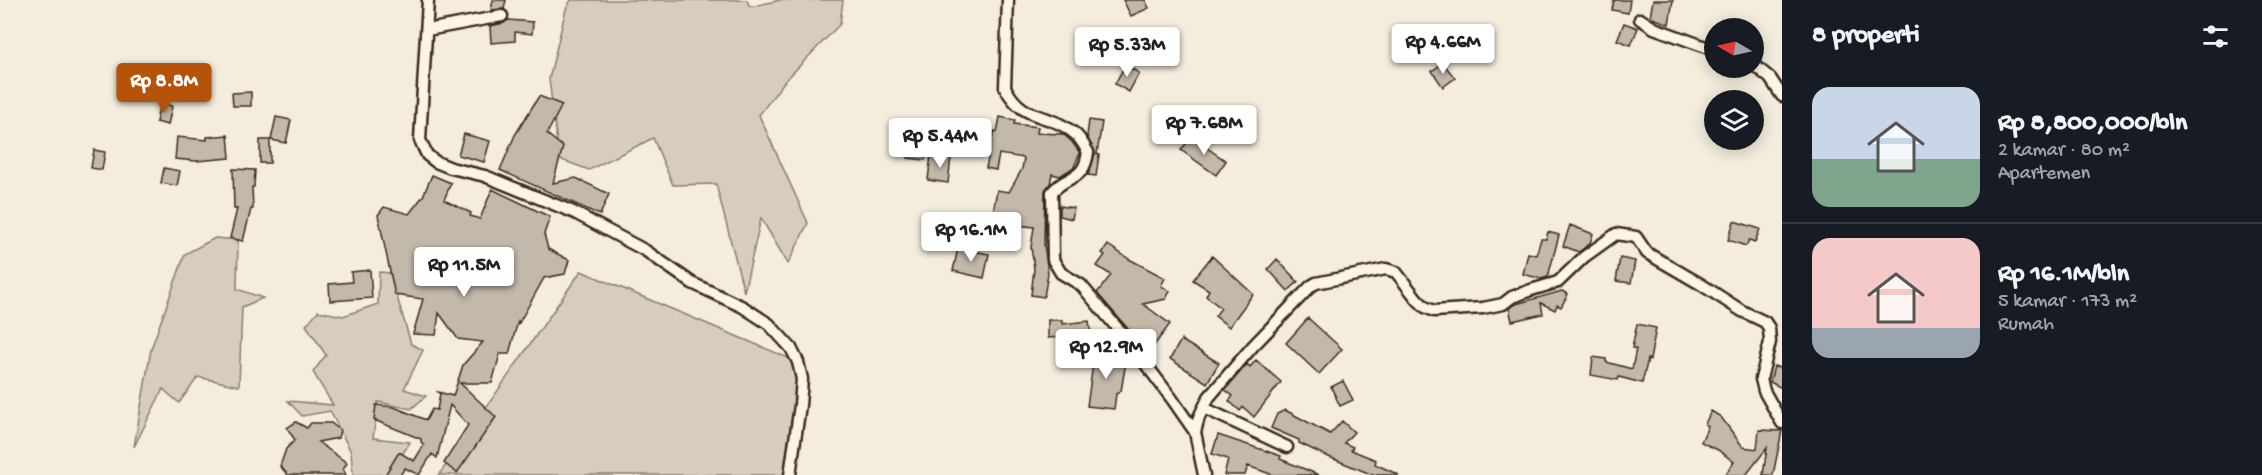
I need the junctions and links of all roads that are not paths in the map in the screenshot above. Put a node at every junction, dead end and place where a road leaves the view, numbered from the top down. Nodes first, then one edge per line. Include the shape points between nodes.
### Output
1 (428, 0) edge
2 (1008, 0) edge
3 (502, 16) dead end
4 (1640, 19) dead end
5 (427, 30) junction
6 (1704, 46) edge
7 (1764, 73) edge
8 (1782, 96) edge
9 (1204, 408) junction
10 (1782, 423) edge
11 (1195, 432) junction
12 (1287, 447) dead end
13 (790, 475) edge
14 (1204, 475) edge

1 - 5 street
2 - 11 street via 1005,87 1011,99 1020,109 1075,133 1088,152 1086,166 1052,192 1053,260 1061,273 1081,285 1129,342
3 - 5 street
4 - 6 street
5 - 13 street via 420,140 427,155 605,228 692,282 743,307 768,324 791,348 802,379
7 - 8 street
9 - 10 street via 1253,346 1316,283 1386,269 1396,272 1417,299 1434,311 1483,308 1558,282 1608,237 1620,233 1636,237 1647,253 1765,322 1770,342 1761,379
9 - 11 street
9 - 12 street
11 - 14 street

